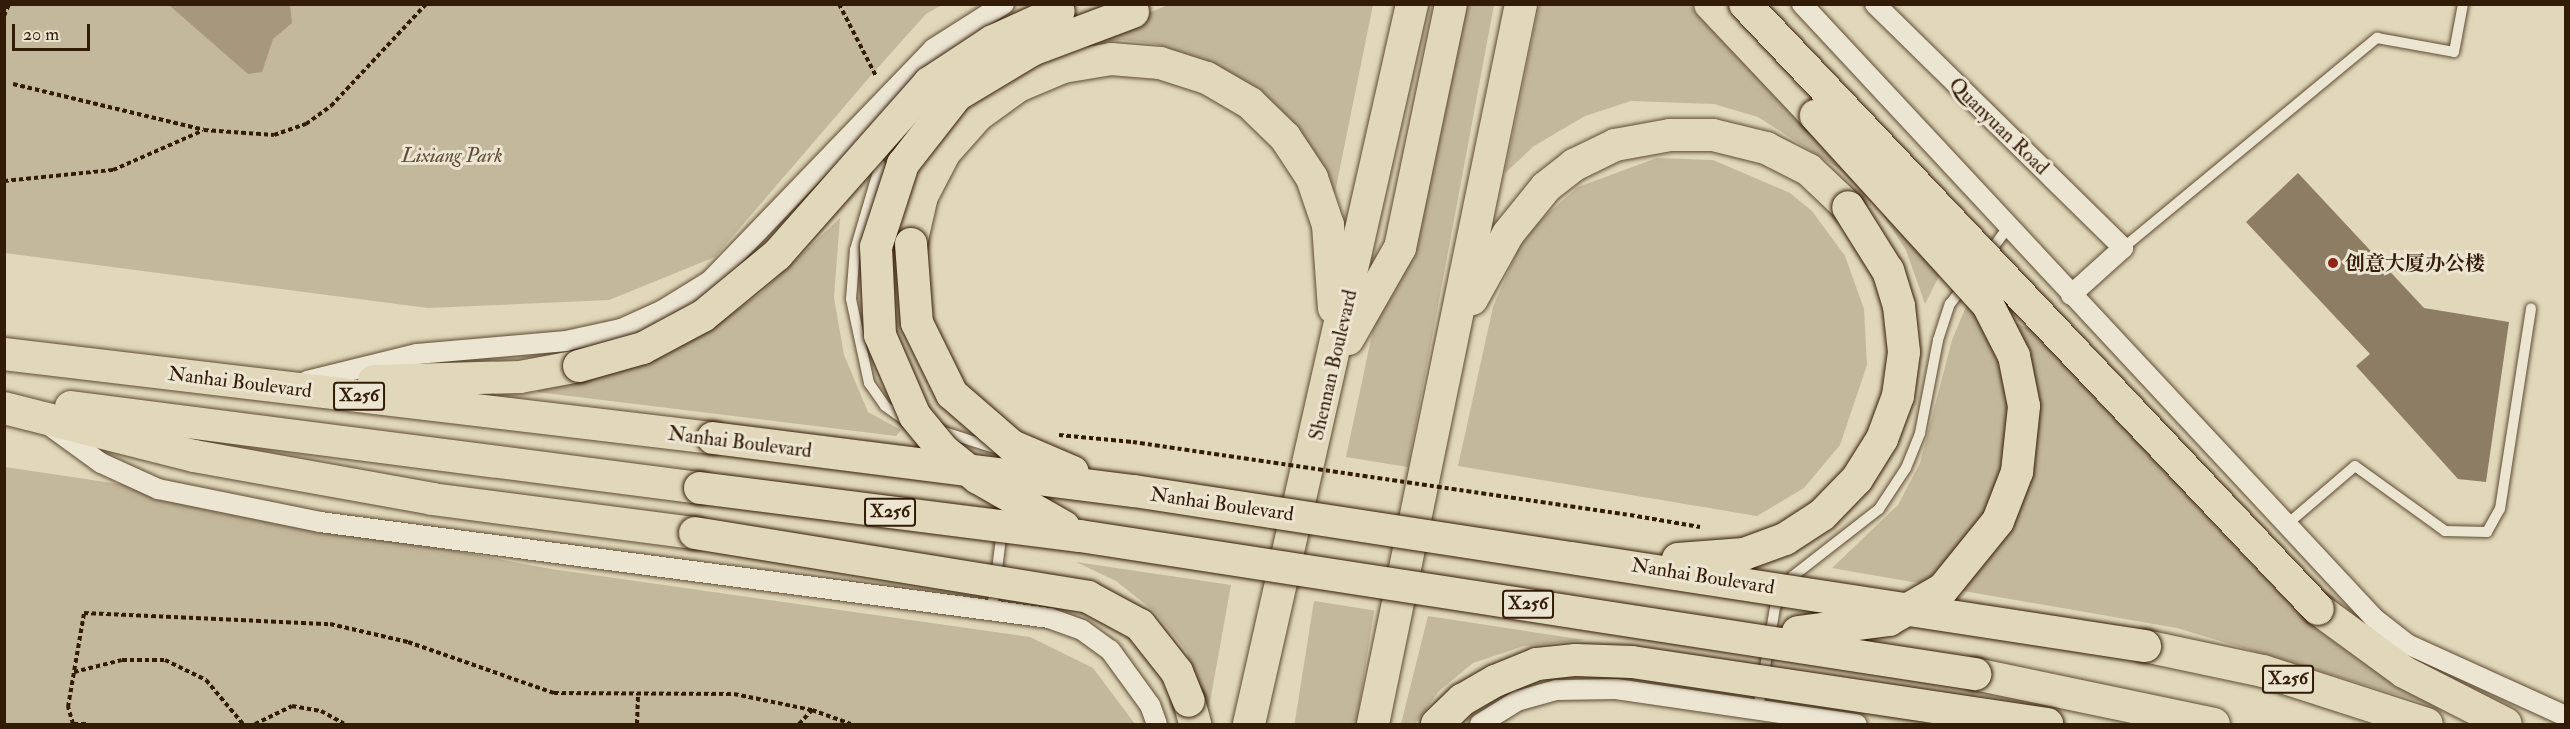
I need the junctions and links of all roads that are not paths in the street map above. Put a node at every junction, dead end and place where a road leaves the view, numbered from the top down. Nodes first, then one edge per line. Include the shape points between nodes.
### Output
1 (1004, 4) edge
2 (1412, 4) edge
3 (1451, 4) edge
4 (1521, 4) edge
5 (1710, 4) edge
6 (1745, 4) edge
7 (1802, 4) edge
8 (1875, 4) edge
9 (2463, 4) edge
10 (1066, 8) edge
11 (1141, 8) edge
12 (857, 127) junction
13 (2008, 227) junction
14 (2122, 248) junction
15 (2071, 295) junction
16 (2531, 308) dead end
17 (1452, 346) junction
18 (4, 354) edge
19 (1333, 366) junction
20 (226, 380) junction
21 (307, 381) junction
22 (4, 398) edge
23 (4, 408) edge
24 (36, 416) junction
25 (1134, 491) junction
26 (2285, 526) junction
27 (1080, 536) junction
28 (1564, 554) junction
29 (992, 610) junction
30 (1743, 636) junction
31 (1758, 709) junction
32 (1192, 712) edge
33 (2565, 716) edge
34 (1157, 724) edge
35 (1249, 724) edge
36 (1373, 724) edge
37 (1437, 724) edge
38 (1480, 724) edge
39 (1856, 724) edge
40 (2047, 724) edge
41 (2214, 724) edge
42 (2427, 724) edge
43 (2506, 724) edge

1 - 12 street via 933,49
2 - 19 main road, Shennan Boulevard
3 - 19 main road via 1400,248
4 - 17 main road
5 - 30 main road, bridge via 1988,305 2014,356 2024,406 2017,472 1998,521 1943,589 1888,620 1844,629
6 - 43 main road, bridge via 2318,609 2404,672
7 - 13 street
8 - 14 street, Quanyuan Road
9 - 14 lane via 2454,52 2377,38
10 - 21 main road, bridge via 993,40 929,83 777,255 703,316 643,348 520,377
11 - 27 main road, bridge via 1022,54 957,95 903,164 876,247 874,291 880,335 915,416 943,450 978,478
12 - 21 street via 710,281 663,310 621,329 566,341 417,354
12 - 29 lane via 880,165 855,250 851,299 869,383 885,406 907,422 1003,453 1011,460
13 - 15 street
13 - 31 lane via 1950,304 1906,468 1879,509 1793,576 1775,607
14 - 15 street
15 - 26 street
16 - 26 lane via 2500,509 2487,532 2459,535 2433,525 2355,466
17 - 28 main road, bridge via 1478,284 1508,234 1546,188 1574,165 1615,145 1670,135 1713,135 1767,148 1809,170 1848,207 1888,271 1899,306 1904,352 1898,396 1882,439 1857,479 1822,515 1744,555 1684,560
17 - 36 main road
18 - 20 main road, Nanhai Boulevard / X256
19 - 25 main road, bridge via 1328,225 1312,178 1285,137 1250,103 1207,78 1160,63 1111,59 1063,68 1018,86 978,115 945,152 931,178 910,244 917,323 952,394 1012,446
19 - 35 main road, Shennan Boulevard
20 - 21 main road
20 - 25 main road, Nanhai Boulevard / X256, bridge
22 - 27 main road, X256, bridge
23 - 24 main road
24 - 29 street via 102,463 158,489 320,522
24 - 32 main road, bridge via 194,456 420,497 695,533 1088,597 1140,625 1177,672
25 - 28 main road, Nanhai Boulevard / X256, bridge
26 - 33 street via 2374,618 2407,644
27 - 30 main road, X256, bridge
28 - 42 main road, Nanhai Boulevard / X256, bridge via 2145,646 2263,671
29 - 34 street via 1082,630 1110,650 1132,675
30 - 41 main road, X256, bridge via 2074,692
31 - 38 street via 1616,689 1556,690 1517,701
31 - 39 street
37 - 40 main road, bridge via 1462,700 1495,681 1537,664 1576,660 1632,662

